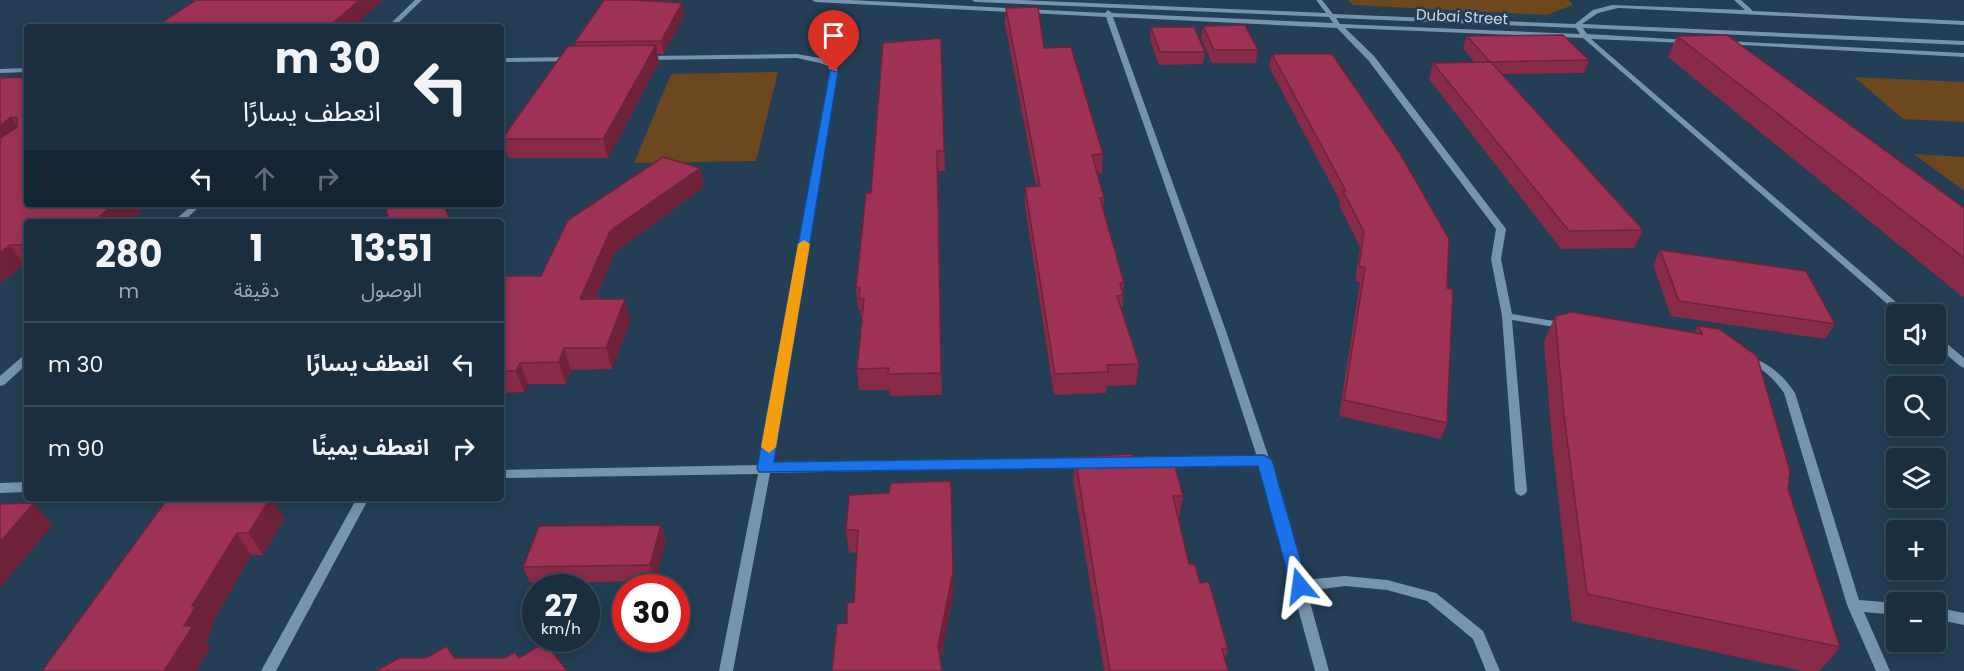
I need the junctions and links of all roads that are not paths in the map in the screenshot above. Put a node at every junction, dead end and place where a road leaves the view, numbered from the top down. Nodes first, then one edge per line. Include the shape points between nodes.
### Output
1 (419, 0) edge
2 (815, 0) edge
3 (975, 0) edge
4 (1319, 0) edge
5 (1737, 0) edge
6 (1104, 8) edge
7 (1751, 12) junction
8 (1329, 14) junction
9 (1964, 23) edge
10 (393, 24) edge
11 (1337, 24) junction
12 (1578, 25) junction
13 (1585, 37) junction
14 (1692, 42) edge
15 (1716, 43) edge
16 (1964, 43) edge
17 (1964, 54) edge
18 (630, 58) edge
19 (583, 59) edge
20 (504, 60) edge
21 (24, 70) edge
22 (0, 71) edge
23 (195, 207) edge
24 (181, 219) edge
25 (1893, 304) edge
26 (1507, 316) junction
27 (1577, 328) edge
28 (1946, 348) edge
29 (1730, 354) edge
30 (24, 361) edge
31 (1964, 364) edge
32 (0, 382) edge
33 (1264, 460) junction
34 (765, 468) junction
35 (504, 474) edge
36 (0, 488) edge
37 (24, 488) edge
38 (1521, 490) dead end
39 (361, 501) edge
40 (1300, 586) junction
41 (1854, 605) junction
42 (1886, 608) edge
43 (1946, 615) edge
44 (1964, 619) edge
45 (268, 671) edge
46 (726, 671) edge
47 (1322, 671) edge
48 (1493, 671) edge
49 (1883, 671) edge

1 - 10 street
2 - 6 street, Dubai Street
3 - 6 street, Dubai Street
4 - 8 street
5 - 7 street
6 - 8 street, Dubai Street
6 - 11 street, Dubai Street
6 - 33 street via 1218,320
7 - 9 street
7 - 12 street via 1618,6 1599,8
8 - 11 street
8 - 12 street, Dubai Street
11 - 13 street, Dubai Street
11 - 26 street via 1371,58 1501,229 1496,259
12 - 13 street
12 - 16 street, Dubai Street
13 - 14 street, Dubai Street
13 - 25 street
15 - 17 street
18 - 34 street via 797,56 822,61 834,72
19 - 20 street
21 - 22 street
23 - 24 street
26 - 27 street
26 - 38 street
28 - 31 street
29 - 41 street via 1758,362 1776,373 1789,393
30 - 32 street
33 - 34 street
33 - 40 street
34 - 35 street
34 - 46 street
36 - 37 street
39 - 45 street
40 - 47 street
40 - 48 street via 1355,582 1410,589 1431,597 1478,636
41 - 42 street
41 - 49 street
43 - 44 street

